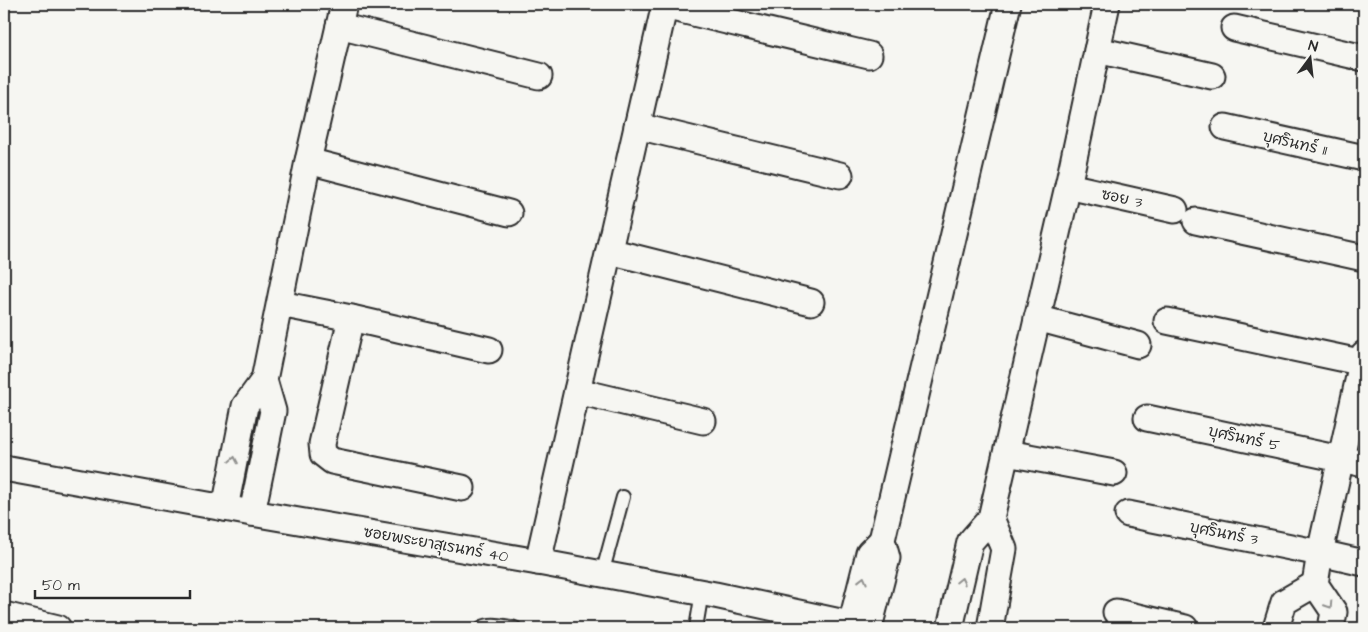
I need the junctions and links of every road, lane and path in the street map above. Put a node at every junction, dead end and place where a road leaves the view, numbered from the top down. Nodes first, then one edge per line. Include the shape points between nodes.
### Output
1 (1008, 4) edge
2 (1107, 4) edge
3 (664, 5) edge
4 (341, 15) edge
5 (1234, 28) dead end
6 (1097, 50) junction
7 (869, 55) dead end
8 (1364, 58) edge
9 (539, 76) dead end
10 (1212, 76) dead end
11 (637, 126) junction
12 (1225, 127) dead end
13 (1364, 158) edge
14 (308, 161) junction
15 (840, 175) dead end
16 (1068, 186) junction
17 (509, 213) dead end
18 (609, 251) junction
19 (1364, 258) edge
20 (811, 302) dead end
21 (280, 304) junction
22 (351, 318) junction
23 (1037, 318) junction
24 (1167, 321) dead end
25 (1138, 345) dead end
26 (489, 350) dead end
27 (1364, 360) edge
28 (264, 380) junction
29 (577, 391) junction
30 (1147, 418) dead end
31 (703, 421) dead end
32 (1007, 453) junction
33 (1340, 459) junction
34 (1364, 464) edge
35 (4, 468) edge
36 (1114, 473) dead end
37 (462, 488) dead end
38 (623, 497) dead end
39 (225, 508) junction
40 (252, 513) junction
41 (1128, 514) dead end
42 (991, 518) junction
43 (1320, 552) junction
44 (538, 562) junction
45 (1364, 563) edge
46 (602, 574) junction
47 (1315, 584) junction
48 (702, 592) junction
49 (1116, 612) dead end
50 (4, 615) edge
51 (800, 620) edge
52 (863, 627) edge
53 (58, 628) edge
54 (481, 628) edge
55 (515, 628) edge
56 (696, 628) edge
57 (950, 628) edge
58 (990, 628) edge
59 (1185, 628) edge
60 (1276, 628) edge
61 (1331, 628) edge

1 - 52 street via 882,540 869,553
2 - 6 street
3 - 7 street
3 - 11 street
4 - 9 street
4 - 14 street
5 - 8 street
6 - 10 street
6 - 16 street
11 - 15 street
11 - 18 street
12 - 13 street, บุศรินทร์ 11
14 - 17 street
14 - 21 street
16 - 19 street, ซอย 3
16 - 23 street
18 - 20 street
18 - 29 street
21 - 22 street
21 - 28 street
22 - 26 street
22 - 37 street via 322,444 323,454 332,461
23 - 25 street
23 - 32 street
24 - 27 street
27 - 33 street
39 -> 28 street via 245,406
28 - 40 street via 273,411
29 - 31 street
29 - 44 street
30 - 33 street, บุศรินทร์ 5
32 - 36 street
32 - 42 street
33 - 34 street, บุศรินทร์ 5
33 - 43 street
35 - 39 street, ซอยพระยาสุเรนทร์ 40
38 - 46 lane
39 - 40 street, ซอยพระยาสุเรนทร์ 40
40 - 44 street, ซอยพระยาสุเรนทร์ 40
41 - 43 street, บุศรินทร์ 3
57 -> 42 street via 970,542
42 - 58 street via 1004,549
43 - 45 street, บุศรินทร์ 3
43 - 47 street
44 - 46 street, ซอยพระยาสุเรนทร์ 40
46 - 48 street, ซอยพระยาสุเรนทร์ 40
47 - 60 street via 1284,602
47 -> 61 street via 1334,612
48 - 51 street, ซอยพระยาสุเรนทร์ 40
48 - 56 lane
49 - 59 street
50 - 53 street
51 - 52 street, ซอยพระยาสุเรนทร์ 40
54 - 55 lane via 492,625

